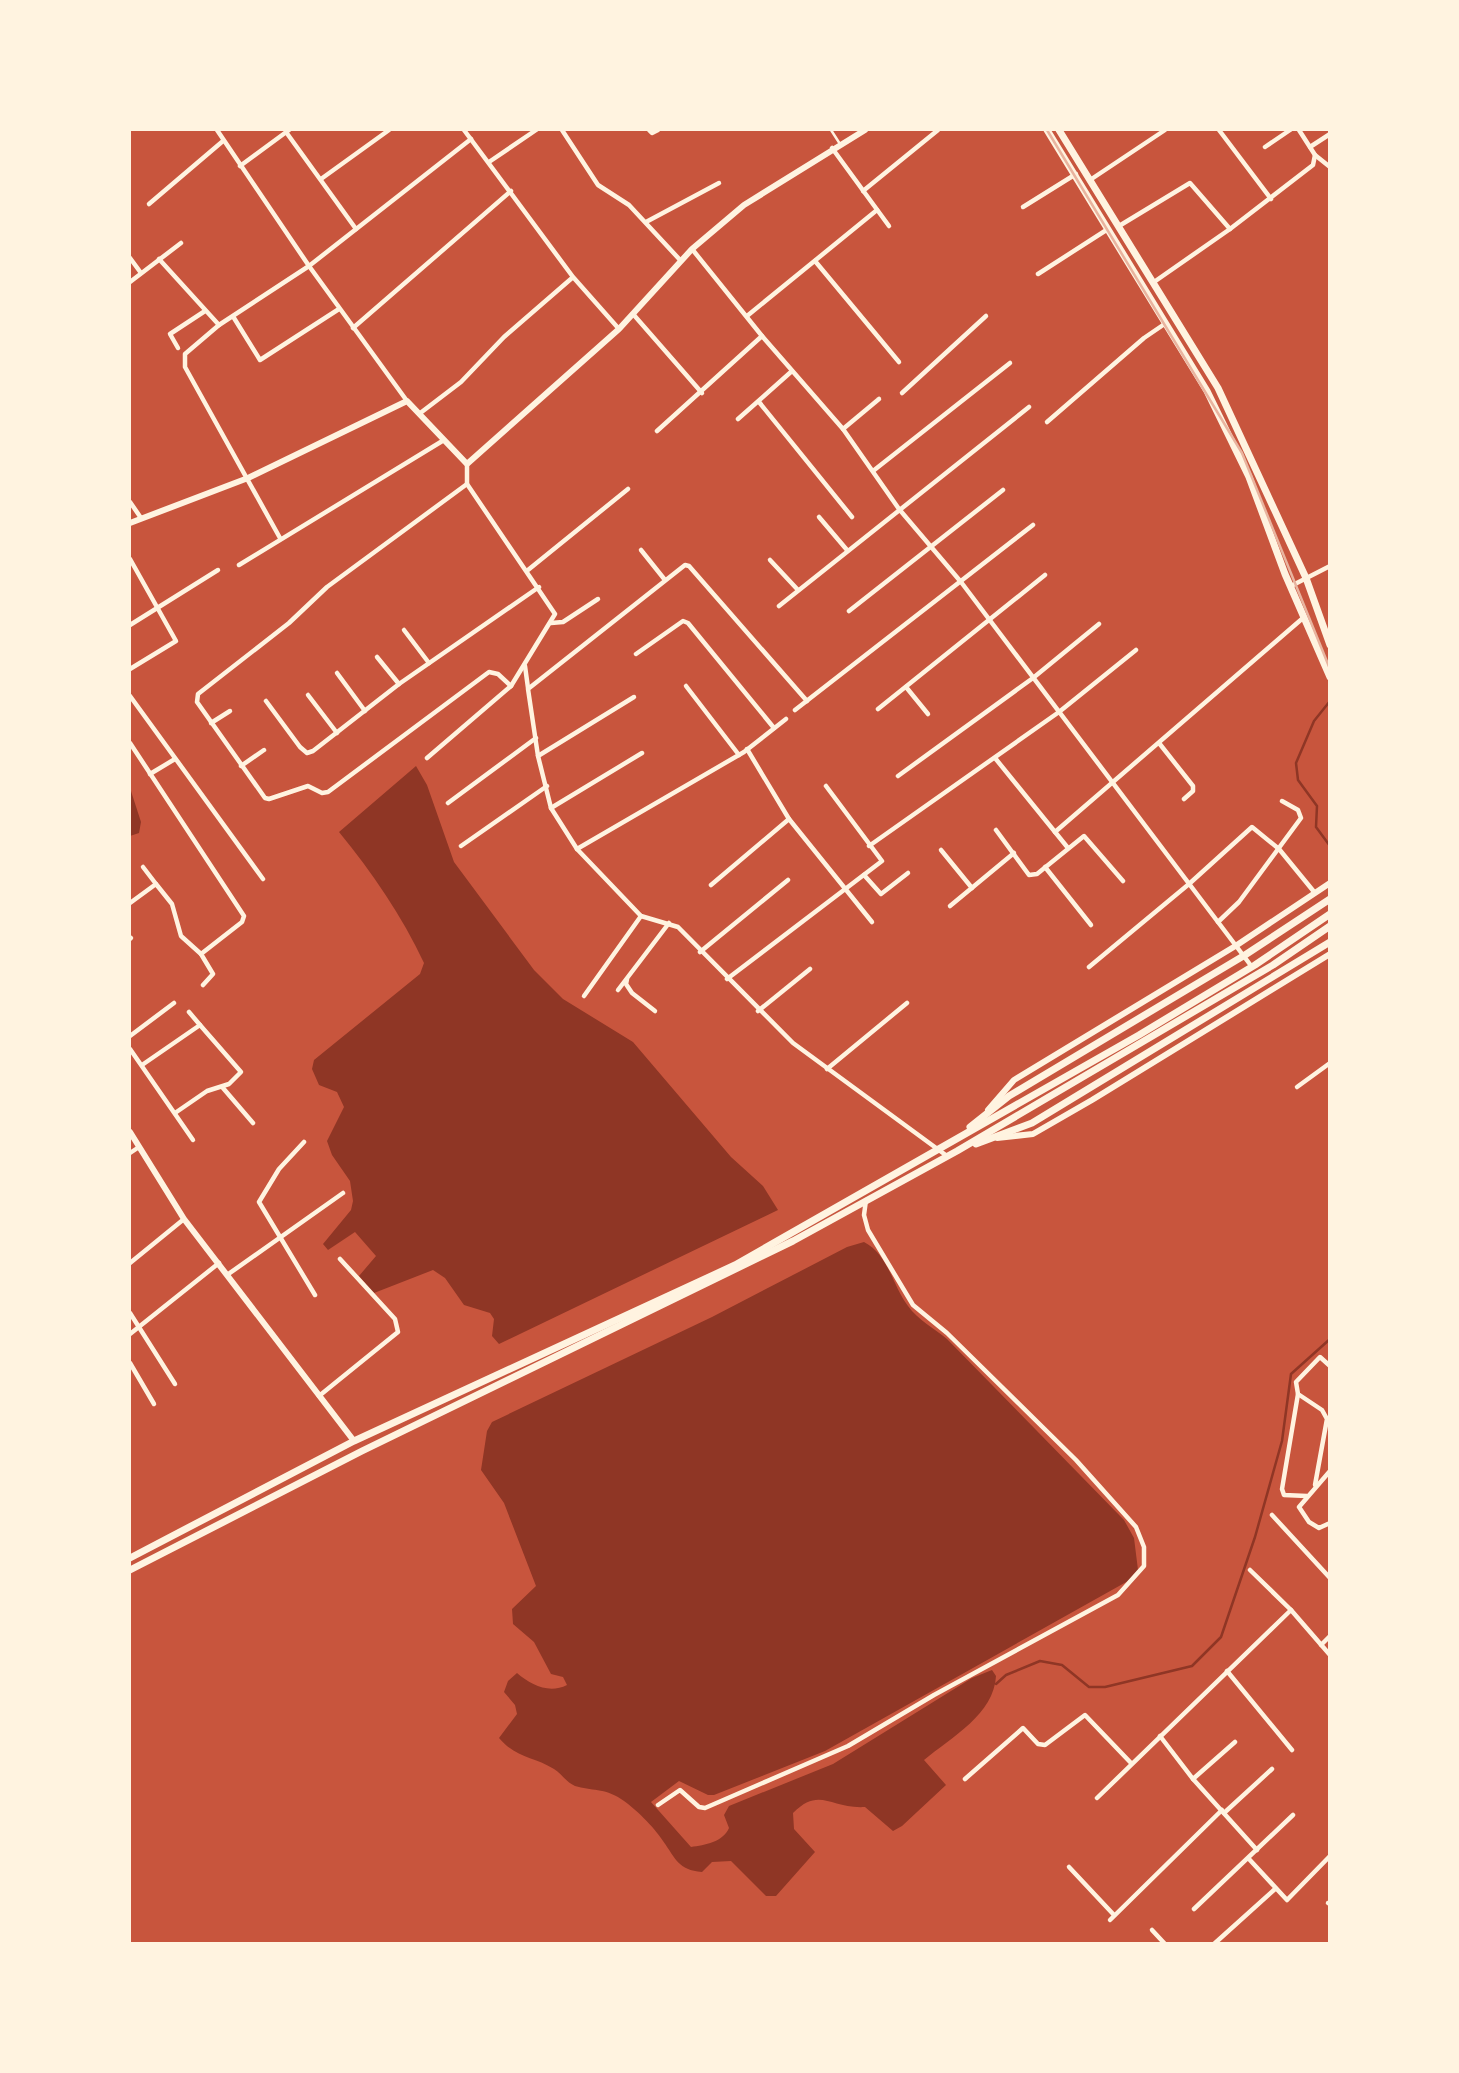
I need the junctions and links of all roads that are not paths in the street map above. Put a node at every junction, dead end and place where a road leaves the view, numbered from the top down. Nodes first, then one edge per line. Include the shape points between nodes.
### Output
1 (217, 130) edge
2 (389, 130) edge
3 (464, 130) edge
4 (536, 130) edge
5 (562, 130) edge
6 (658, 130) edge
7 (831, 130) edge
8 (865, 130) edge
9 (938, 130) edge
10 (1047, 130) edge
11 (1059, 130) edge
12 (1165, 130) edge
13 (1219, 130) edge
14 (1290, 130) edge
15 (1299, 130) edge
16 (288, 131) edge
17 (650, 132) edge
18 (1329, 134) edge
19 (471, 139) junction
20 (222, 141) junction
21 (840, 144) junction
22 (1265, 147) dead end
23 (1310, 147) junction
24 (832, 148) junction
25 (1315, 155) junction
26 (489, 162) junction
27 (240, 166) junction
28 (1329, 167) edge
29 (1076, 174) junction
30 (321, 179) junction
31 (1090, 180) junction
32 (719, 183) dead end
33 (511, 191) junction
34 (863, 191) junction
35 (1271, 199) junction
36 (149, 204) dead end
37 (1023, 207) dead end
38 (877, 210) junction
39 (646, 222) junction
40 (889, 226) dead end
41 (1118, 226) junction
42 (1109, 228) junction
43 (356, 229) junction
44 (1230, 229) junction
45 (181, 243) dead end
46 (692, 249) junction
47 (130, 258) edge
48 (159, 259) junction
49 (681, 261) junction
50 (815, 261) junction
51 (309, 266) junction
52 (141, 273) junction
53 (1038, 274) dead end
54 (573, 277) junction
55 (130, 282) edge
56 (1153, 283) junction
57 (339, 309) junction
58 (205, 310) junction
59 (633, 314) junction
60 (747, 316) junction
61 (986, 316) dead end
62 (234, 318) junction
63 (1167, 323) junction
64 (219, 326) junction
65 (353, 328) junction
66 (619, 329) junction
67 (762, 336) junction
68 (178, 348) dead end
69 (900, 362) dead end
70 (1010, 363) dead end
71 (792, 371) junction
72 (702, 393) junction
73 (902, 393) dead end
74 (879, 399) dead end
75 (407, 401) junction
76 (759, 402) junction
77 (1028, 407) dead end
78 (419, 414) junction
79 (738, 419) dead end
80 (1046, 422) dead end
81 (843, 429) junction
82 (657, 431) dead end
83 (444, 440) junction
84 (467, 464) junction
85 (873, 471) junction
86 (248, 478) junction
87 (467, 484) junction
88 (628, 489) dead end
89 (1003, 490) dead end
90 (130, 502) edge
91 (898, 509) junction
92 (819, 517) dead end
93 (852, 517) dead end
94 (141, 518) junction
95 (130, 523) edge
96 (1033, 525) dead end
97 (280, 538) junction
98 (931, 548) junction
99 (641, 550) dead end
100 (847, 550) junction
101 (130, 559) edge
102 (771, 560) dead end
103 (239, 565) dead end
104 (1329, 566) edge
105 (218, 570) dead end
106 (528, 570) junction
107 (1045, 575) dead end
108 (1306, 578) junction
109 (665, 580) junction
110 (961, 582) junction
111 (540, 587) junction
112 (1290, 587) junction
113 (798, 590) junction
114 (598, 599) dead end
115 (779, 606) dead end
116 (158, 608) junction
117 (849, 611) dead end
118 (1305, 617) junction
119 (988, 622) junction
120 (551, 623) junction
121 (1099, 624) dead end
122 (130, 625) edge
123 (404, 630) dead end
124 (1329, 645) edge
125 (1136, 650) dead end
126 (636, 654) dead end
127 (377, 656) dead end
128 (429, 663) junction
129 (525, 666) junction
130 (130, 669) edge
131 (337, 673) dead end
132 (1328, 674) edge
133 (1033, 678) junction
134 (399, 684) junction
135 (511, 686) junction
136 (686, 686) dead end
137 (906, 687) junction
138 (528, 689) junction
139 (308, 695) dead end
140 (130, 696) edge
141 (634, 697) dead end
142 (266, 701) dead end
143 (807, 701) junction
144 (878, 709) dead end
145 (795, 710) dead end
146 (230, 711) dead end
147 (365, 711) junction
148 (1059, 712) junction
149 (928, 715) dead end
150 (786, 719) dead end
151 (211, 723) junction
152 (774, 728) junction
153 (337, 733) junction
154 (536, 738) junction
155 (130, 743) edge
156 (1159, 743) junction
157 (747, 749) junction
158 (264, 750) dead end
159 (642, 753) dead end
160 (739, 755) junction
161 (538, 756) junction
162 (426, 758) dead end
163 (995, 758) junction
164 (175, 759) junction
165 (241, 766) junction
166 (150, 774) junction
167 (898, 776) dead end
168 (1114, 783) junction
169 (547, 786) junction
170 (826, 786) dead end
171 (1184, 799) dead end
172 (1282, 801) dead end
173 (448, 803) dead end
174 (551, 808) junction
175 (789, 819) junction
176 (996, 830) dead end
177 (1055, 832) junction
178 (461, 846) dead end
179 (869, 846) junction
180 (1068, 848) junction
181 (577, 849) junction
182 (1279, 849) junction
183 (941, 850) dead end
184 (1014, 853) junction
185 (143, 867) dead end
186 (1045, 867) junction
187 (908, 873) dead end
188 (864, 875) junction
189 (262, 879) dead end
190 (788, 880) dead end
191 (1123, 881) dead end
192 (1329, 883) edge
193 (156, 884) junction
194 (712, 884) dead end
195 (1189, 884) junction
196 (972, 888) junction
197 (845, 890) junction
198 (1315, 893) junction
199 (1329, 899) edge
200 (130, 903) edge
201 (950, 906) dead end
202 (1329, 914) edge
203 (641, 916) junction
204 (872, 922) dead end
205 (1218, 922) junction
206 (669, 923) junction
207 (1091, 925) dead end
208 (1329, 926) edge
209 (1329, 942) edge
210 (1237, 945) junction
211 (700, 952) junction
212 (201, 954) junction
213 (1329, 954) edge
214 (1089, 967) dead end
215 (1252, 967) junction
216 (810, 969) dead end
217 (628, 978) junction
218 (727, 979) junction
219 (203, 985) dead end
220 (618, 990) dead end
221 (584, 996) dead end
222 (174, 1003) dead end
223 (906, 1003) dead end
224 (655, 1010) dead end
225 (758, 1011) junction
226 (189, 1012) dead end
227 (200, 1025) junction
228 (130, 1036) edge
229 (130, 1049) edge
230 (1329, 1063) edge
231 (142, 1065) junction
232 (827, 1069) junction
233 (1297, 1087) dead end
234 (223, 1088) junction
235 (175, 1113) junction
236 (982, 1117) junction
237 (253, 1123) dead end
238 (130, 1132) edge
239 (989, 1139) junction
240 (193, 1140) dead end
241 (304, 1142) dead end
242 (948, 1143) junction
243 (139, 1147) junction
244 (938, 1150) junction
245 (957, 1151) junction
246 (130, 1153) edge
247 (948, 1157) junction
248 (343, 1193) dead end
249 (866, 1200) junction
250 (184, 1219) junction
251 (811, 1226) junction
252 (282, 1236) junction
253 (790, 1238) junction
254 (340, 1259) dead end
255 (130, 1263) edge
256 (219, 1263) junction
257 (227, 1275) junction
258 (314, 1295) dead end
259 (130, 1313) edge
260 (139, 1327) junction
261 (130, 1334) edge
262 (130, 1363) edge
263 (1329, 1366) edge
264 (174, 1384) dead end
265 (1298, 1394) junction
266 (319, 1396) junction
267 (154, 1404) dead end
268 (1328, 1432) edge
269 (354, 1441) junction
270 (1329, 1471) edge
271 (1315, 1485) junction
272 (1307, 1496) junction
273 (1272, 1515) dead end
274 (1329, 1523) edge
275 (130, 1558) edge
276 (130, 1570) edge
277 (1250, 1570) dead end
278 (1329, 1578) edge
279 (1292, 1610) junction
280 (1329, 1636) edge
281 (1321, 1644) junction
282 (1329, 1656) edge
283 (1227, 1671) junction
284 (1159, 1736) junction
285 (1235, 1742) dead end
286 (1292, 1750) dead end
287 (1131, 1763) junction
288 (1272, 1769) dead end
289 (965, 1779) dead end
290 (1193, 1779) junction
291 (1097, 1798) dead end
292 (658, 1804) dead end
293 (1223, 1811) junction
294 (1293, 1815) dead end
295 (1257, 1850) junction
296 (1329, 1856) edge
297 (1249, 1859) junction
298 (1069, 1867) dead end
299 (1275, 1889) junction
300 (1194, 1909) dead end
301 (1114, 1915) junction
302 (1110, 1920) dead end
303 (1152, 1930) dead end
304 (1166, 1944) edge
305 (1214, 1944) edge

1 - 20 street
2 - 30 street
3 - 19 street
4 - 26 street
5 - 39 street via 598,185
6 - 17 street
7 - 21 lane
8 - 21 street
9 - 34 street
10 - 29 main road
11 - 31 main road
12 - 31 street
13 - 35 street
14 - 22 street
15 - 23 street
16 - 27 street
16 - 30 street
18 - 23 street
19 - 26 street
19 - 43 street
20 - 27 street
20 - 36 street
21 - 24 street
23 - 25 street
24 - 34 street
24 - 46 street via 744,205
25 - 28 street
25 - 35 street via 1313,165
26 - 33 street
27 - 51 street
29 - 37 street
29 - 42 main road
30 - 43 street
31 - 41 main road
32 - 39 street
33 - 54 street
33 - 65 street
34 - 38 street
35 - 44 street
38 - 40 street
38 - 50 street
39 - 49 street
41 - 44 street via 1190,183
41 - 56 main road
42 - 53 street
42 - 63 main road
43 - 51 street
44 - 56 street
45 - 48 street
46 - 49 street
46 - 60 street
47 - 52 street
48 - 52 street
48 - 58 street
49 - 59 street
50 - 60 street
50 - 69 street
51 - 57 street
51 - 62 street
52 - 55 street
54 - 66 street
54 - 78 street via 461,382
56 - 108 main road via 1218,388
57 - 62 street via 260,360
57 - 65 street
58 - 64 street
58 - 68 street via 170,334
59 - 66 street
59 - 72 street
60 - 67 street
61 - 73 street
62 - 64 street
63 - 80 street
63 - 112 main road via 1249,477
64 - 86 street via 185,355 185,367
65 - 75 street
66 - 84 street
67 - 71 street
67 - 72 street
70 - 85 street
71 - 76 street
71 - 81 street
72 - 82 street
74 - 81 street
75 - 78 street
75 - 86 street
76 - 79 street
76 - 93 street
77 - 91 street
78 - 83 street
81 - 85 street
83 - 84 street
83 - 97 street
84 - 87 street
85 - 91 street
86 - 94 street
86 - 97 street
87 - 106 street
87 - 151 street via 327,587 198,694 197,702
88 - 106 street
89 - 98 street
90 - 94 street
91 - 98 street
91 - 100 street
92 - 100 street
94 - 95 street
96 - 110 street
97 - 103 street
98 - 110 street
98 - 117 street
99 - 109 street
100 - 113 street
101 - 116 street
102 - 113 street
104 - 108 street
105 - 116 street
106 - 111 street
107 - 119 street
108 - 112 street
108 - 124 main road
109 - 138 street
109 - 143 street via 689,566
110 - 119 street
110 - 143 street
111 - 120 street via 553,607
111 - 128 street
112 - 118 main road
113 - 115 street
114 - 120 street via 563,622
116 - 122 street
116 - 130 street via 176,641
118 - 132 main road
118 - 156 street
119 - 133 street
119 - 137 street
120 - 129 street
121 - 133 street
123 - 128 street
125 - 148 street
126 - 152 street via 683,621
127 - 134 street
128 - 134 street
129 - 135 street
129 - 138 street
131 - 147 street
133 - 148 street
133 - 167 street
134 - 147 street
135 - 162 street
135 - 165 street via 489,672 328,792 308,786 265,798
136 - 160 street
137 - 144 street
137 - 149 street
138 - 154 street
139 - 153 street
140 - 164 street
141 - 161 street
142 - 153 street via 306,753
143 - 145 street
146 - 151 street
147 - 153 street
148 - 163 street
148 - 168 street
150 - 152 street
151 - 165 street
152 - 157 street
154 - 161 street
154 - 173 street
155 - 166 street
156 - 168 street
156 - 171 street via 1193,786 1194,791
157 - 160 street
157 - 175 street
158 - 165 street
159 - 174 street
160 - 181 street
161 - 169 street
163 - 177 street
163 - 179 street
164 - 166 street
164 - 189 street
166 - 212 street via 244,916
168 - 177 street
168 - 195 street
169 - 174 street
169 - 178 street
170 - 179 street
172 - 182 street via 1298,810 1301,818
174 - 181 street
175 - 194 street
175 - 197 street
176 - 184 street
177 - 180 street
179 - 188 street via 882,861
180 - 186 street
180 - 191 street via 1087,838
181 - 203 street
182 - 195 street via 1252,827
182 - 198 street
182 - 205 street
183 - 196 street
184 - 186 street via 1029,875
184 - 196 street
185 - 193 street
186 - 207 street
187 - 188 street via 881,894
188 - 197 street
190 - 211 street
192 - 198 street
193 - 200 street
193 - 212 street via 172,904 181,936
195 - 205 street
195 - 214 street
196 - 201 street
197 - 204 street
197 - 218 street
198 - 210 street
199 - 236 main road
202 - 215 main road
203 - 206 street
203 - 221 street
205 - 210 street
206 - 211 street
206 - 217 street
208 - 245 main road via 1273,965
209 - 239 main road via 1032,1123
210 - 215 street
210 - 236 street via 1014,1080
211 - 218 street
212 - 219 street via 213,974
213 - 239 street via 1032,1134
215 - 242 main road
216 - 225 street
217 - 220 street
217 - 224 street via 628,988
218 - 225 street
222 - 228 street
223 - 232 street
225 - 232 street
226 - 227 street
227 - 231 street
227 - 234 street via 241,1072
229 - 231 street
230 - 233 street
231 - 235 street
232 - 244 street
234 - 235 street via 207,1091
234 - 237 street
235 - 240 street
236 - 242 main road
238 - 243 street
239 - 245 main road
241 - 252 street via 279,1169 260,1202
242 - 244 main road
243 - 246 street
243 - 250 street
244 - 247 street
244 - 251 main road
245 - 247 main road
247 - 249 main road
248 - 252 street
249 - 251 main road
249 - 292 street via 867,1230 913,1305 1000,1385 1130,1519 1144,1547 1143,1570 1118,1595 822,1759 705,1808 680,1790
250 - 255 street
250 - 256 street
251 - 253 main road
252 - 257 street
252 - 258 street
253 - 269 main road
253 - 276 main road
254 - 266 street via 395,1319 398,1332
256 - 257 street
256 - 260 street
257 - 266 street
259 - 260 street
260 - 261 street
260 - 264 street
262 - 267 street
263 - 265 street via 1321,1357 1299,1376
265 - 268 street via 1326,1414
265 - 272 street via 1282,1489 1284,1495
266 - 269 street
268 - 271 street
269 - 275 main road
270 - 271 street
271 - 272 street
272 - 274 street via 1298,1507 1300,1511 1319,1528
273 - 278 street
277 - 279 street
279 - 281 street
279 - 283 street
280 - 281 street
281 - 282 street
283 - 284 street
283 - 286 street
284 - 287 street
284 - 290 street
285 - 290 street
287 - 289 street via 1085,1715 1045,1745 1023,1728
287 - 291 street
288 - 293 street
290 - 293 street
293 - 295 street
293 - 301 street
294 - 295 street
295 - 297 street
296 - 299 street via 1290,1900
297 - 299 street
297 - 300 street
298 - 301 street
299 - 305 street
301 - 302 street
303 - 304 street

